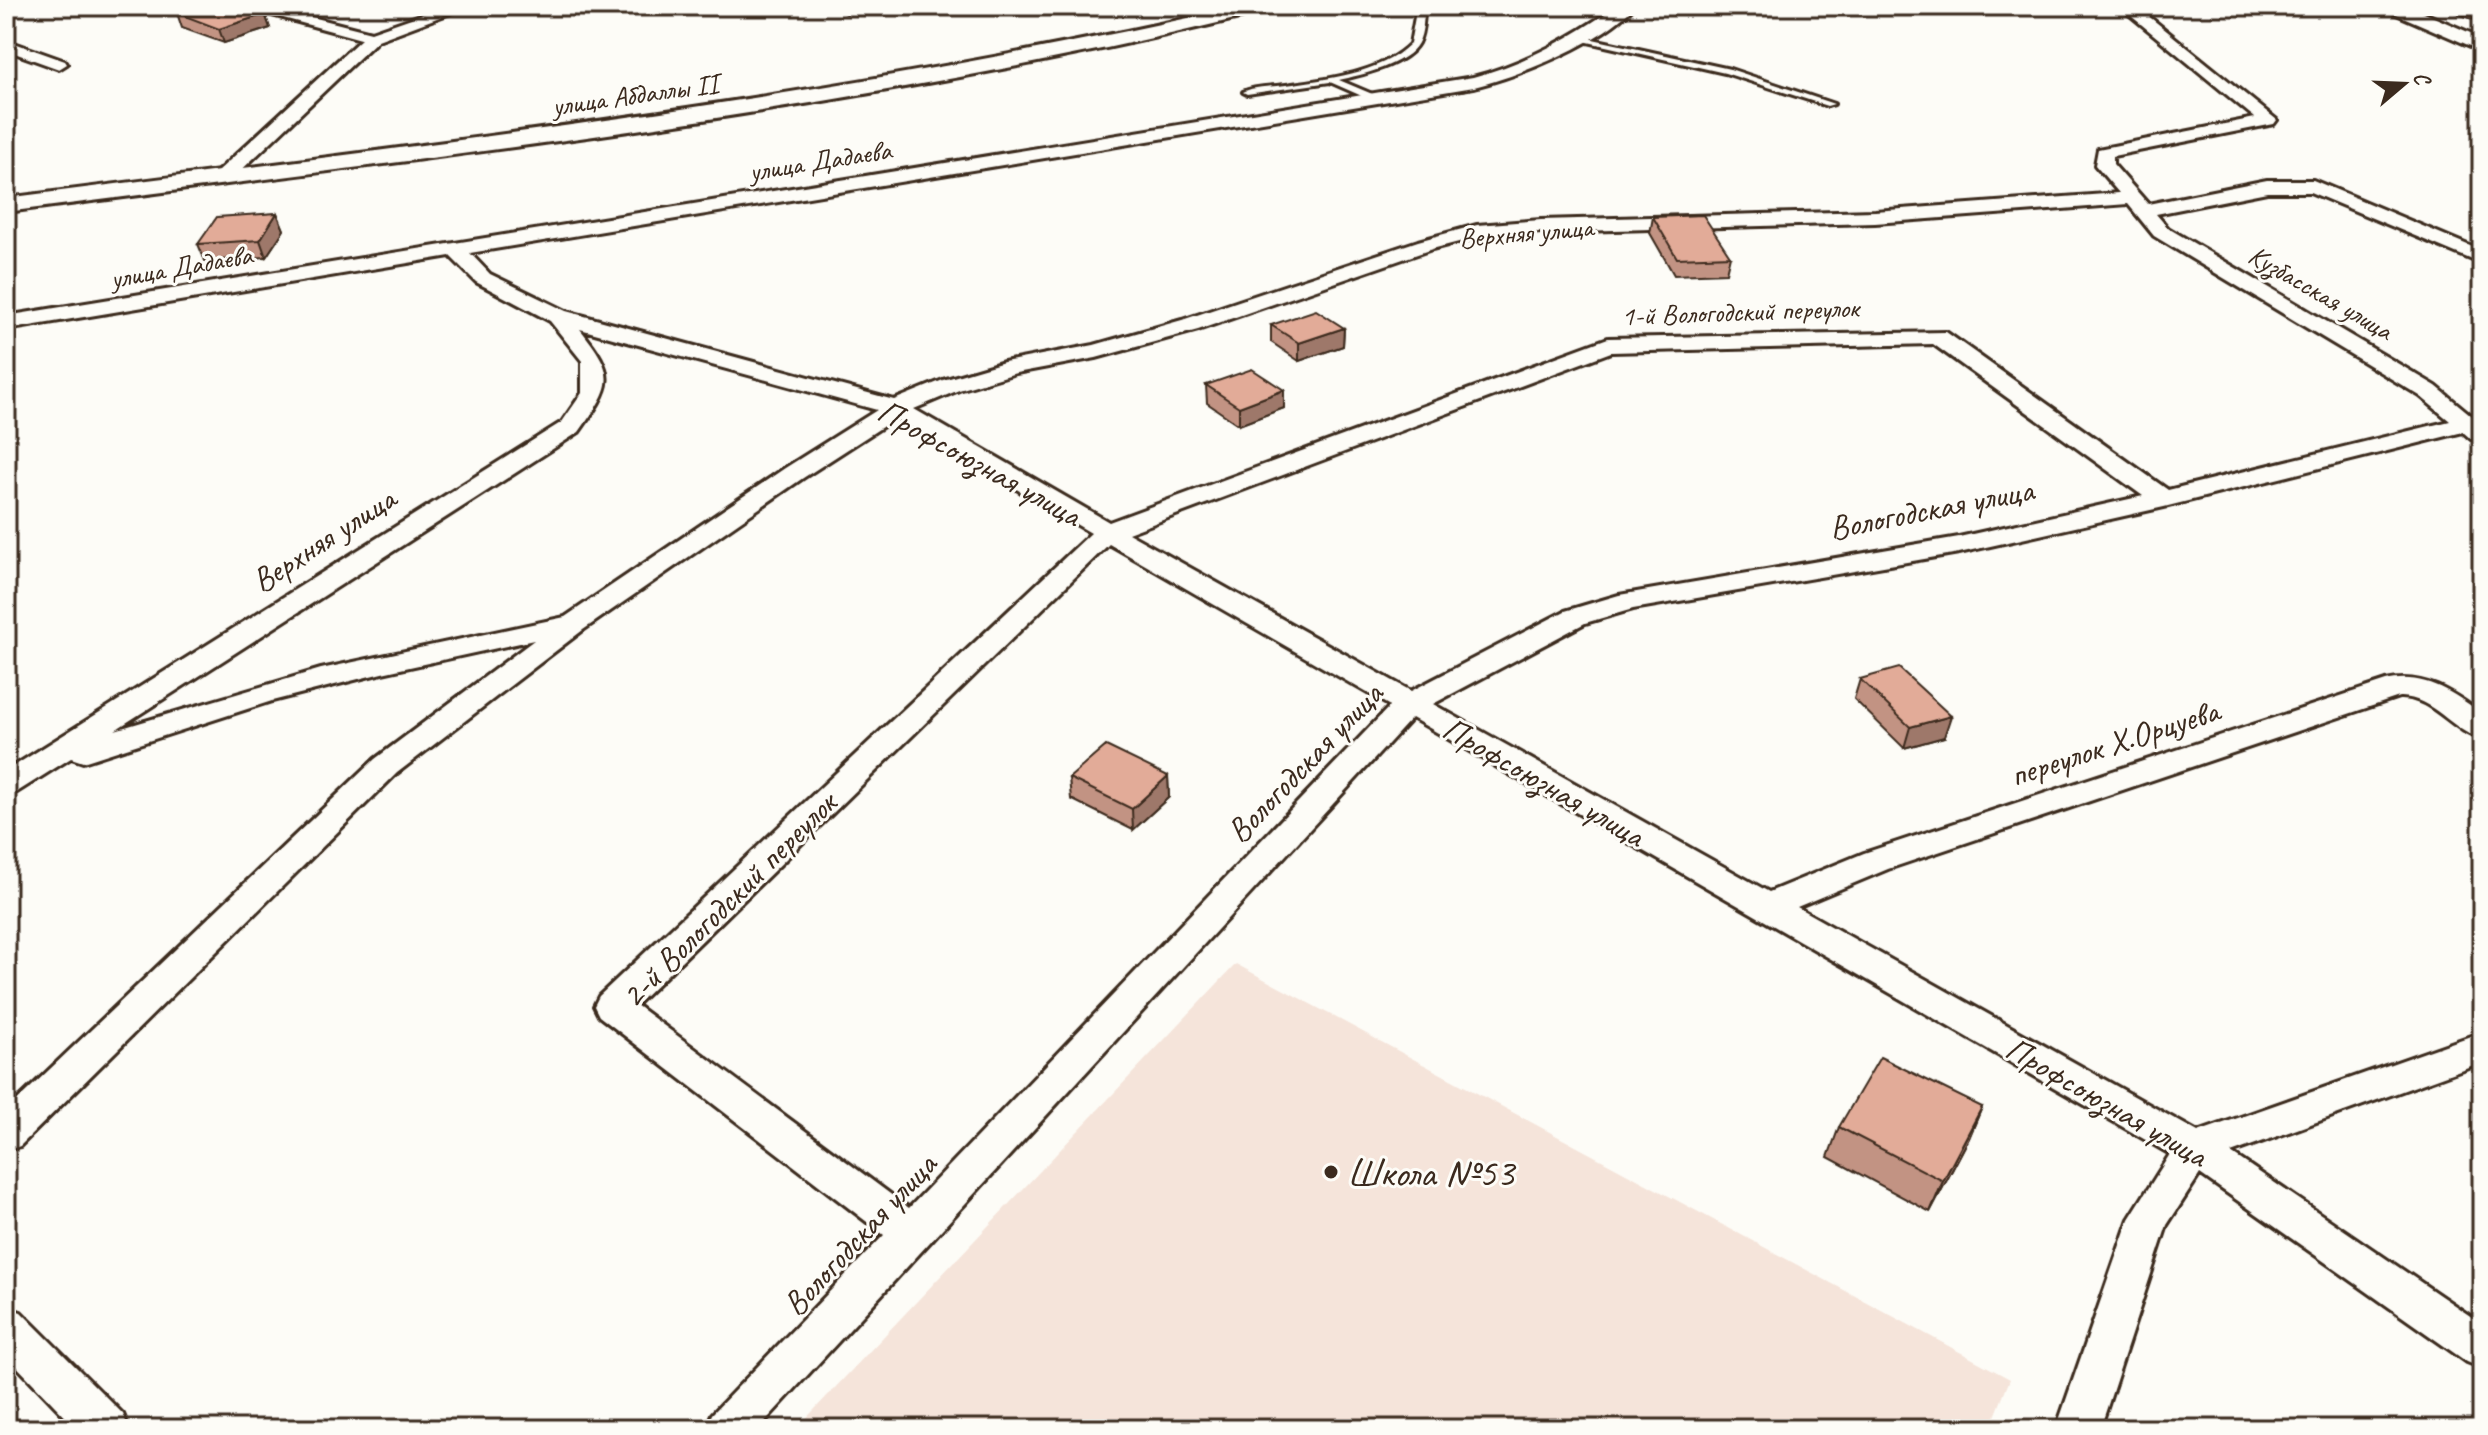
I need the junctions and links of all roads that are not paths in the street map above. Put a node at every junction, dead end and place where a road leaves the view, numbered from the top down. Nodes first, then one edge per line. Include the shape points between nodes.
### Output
1 (255, 6) edge
2 (307, 6) edge
3 (461, 6) edge
4 (862, 6) edge
5 (1200, 6) edge
6 (1266, 6) edge
7 (1421, 6) edge
8 (1627, 6) edge
9 (2127, 6) edge
10 (2393, 6) edge
11 (847, 10) dead end
12 (284, 14) junction
13 (372, 37) junction
14 (1582, 38) junction
15 (1116, 40) junction
16 (6, 45) edge
17 (2482, 45) edge
18 (59, 64) dead end
19 (1332, 80) junction
20 (1247, 92) dead end
21 (1374, 98) junction
22 (1830, 104) dead end
23 (224, 176) junction
24 (2137, 204) junction
25 (6, 205) edge
26 (454, 248) junction
27 (2482, 258) edge
28 (558, 316) junction
29 (6, 323) edge
30 (896, 408) junction
31 (2475, 430) edge
32 (2164, 499) junction
33 (1107, 532) junction
34 (573, 624) junction
35 (1409, 704) junction
36 (2482, 729) edge
37 (17, 778) edge
38 (1765, 907) junction
39 (2482, 1047) edge
40 (6, 1135) edge
41 (2195, 1149) junction
42 (912, 1233) junction
43 (6, 1326) edge
44 (2482, 1348) edge
45 (107, 1429) edge
46 (728, 1429) edge
47 (2078, 1429) edge

1 - 12 street
2 - 12 street
3 - 13 street
4 - 11 lane
5 - 15 street
6 - 15 street, улица Абдаллы II
7 - 19 lane via 1410,49
8 - 14 street, улица Дадаева
9 - 24 street, Кузбасская улица via 2268,120 2104,153 2104,165
10 - 17 street
12 - 13 street
13 - 23 street
14 - 21 street, улица Дадаева via 1505,75
14 - 22 lane via 1727,71
15 - 23 street, улица Абдаллы II via 760,104
16 - 18 street
19 - 20 lane
19 - 21 lane
21 - 26 street, улица Дадаева
23 - 25 street, улица Абдаллы II
24 - 27 street, Верхняя улица via 2267,186 2313,186
24 - 30 street, Верхняя улица via 1477,231 1190,325 1012,367
24 - 31 street, Кузбасская улица via 2161,232 2428,391
26 - 28 street via 483,278
26 - 29 street, улица Дадаева
28 - 30 street, Профсоюзная улица
28 - 37 street, Верхняя улица via 593,360 594,393 571,427
30 - 33 street, Профсоюзная улица
30 - 34 street, Верхняя улица
31 - 32 street, Вологодская улица
32 - 33 street, 1-й Вологодский переулок via 1938,337 1617,344
32 - 35 street, Вологодская улица via 1959,545 1629,601 1575,617
33 - 35 street, Профсоюзная улица
33 - 42 street, 2-й Вологодский переулок via 612,1006
34 - 37 street via 288,685 154,725
34 - 40 street, Верхняя улица via 386,766
35 - 38 street, Профсоюзная улица
35 - 42 street, Вологодская улица
36 - 38 street, переулок Х.Орцуева via 2427,692 2396,688 1876,861
38 - 41 street, Профсоюзная улица
39 - 41 street
41 - 44 street, Профсоюзная улица
41 - 47 street via 2149,1219
42 - 46 street, Вологодская улица
43 - 45 street

